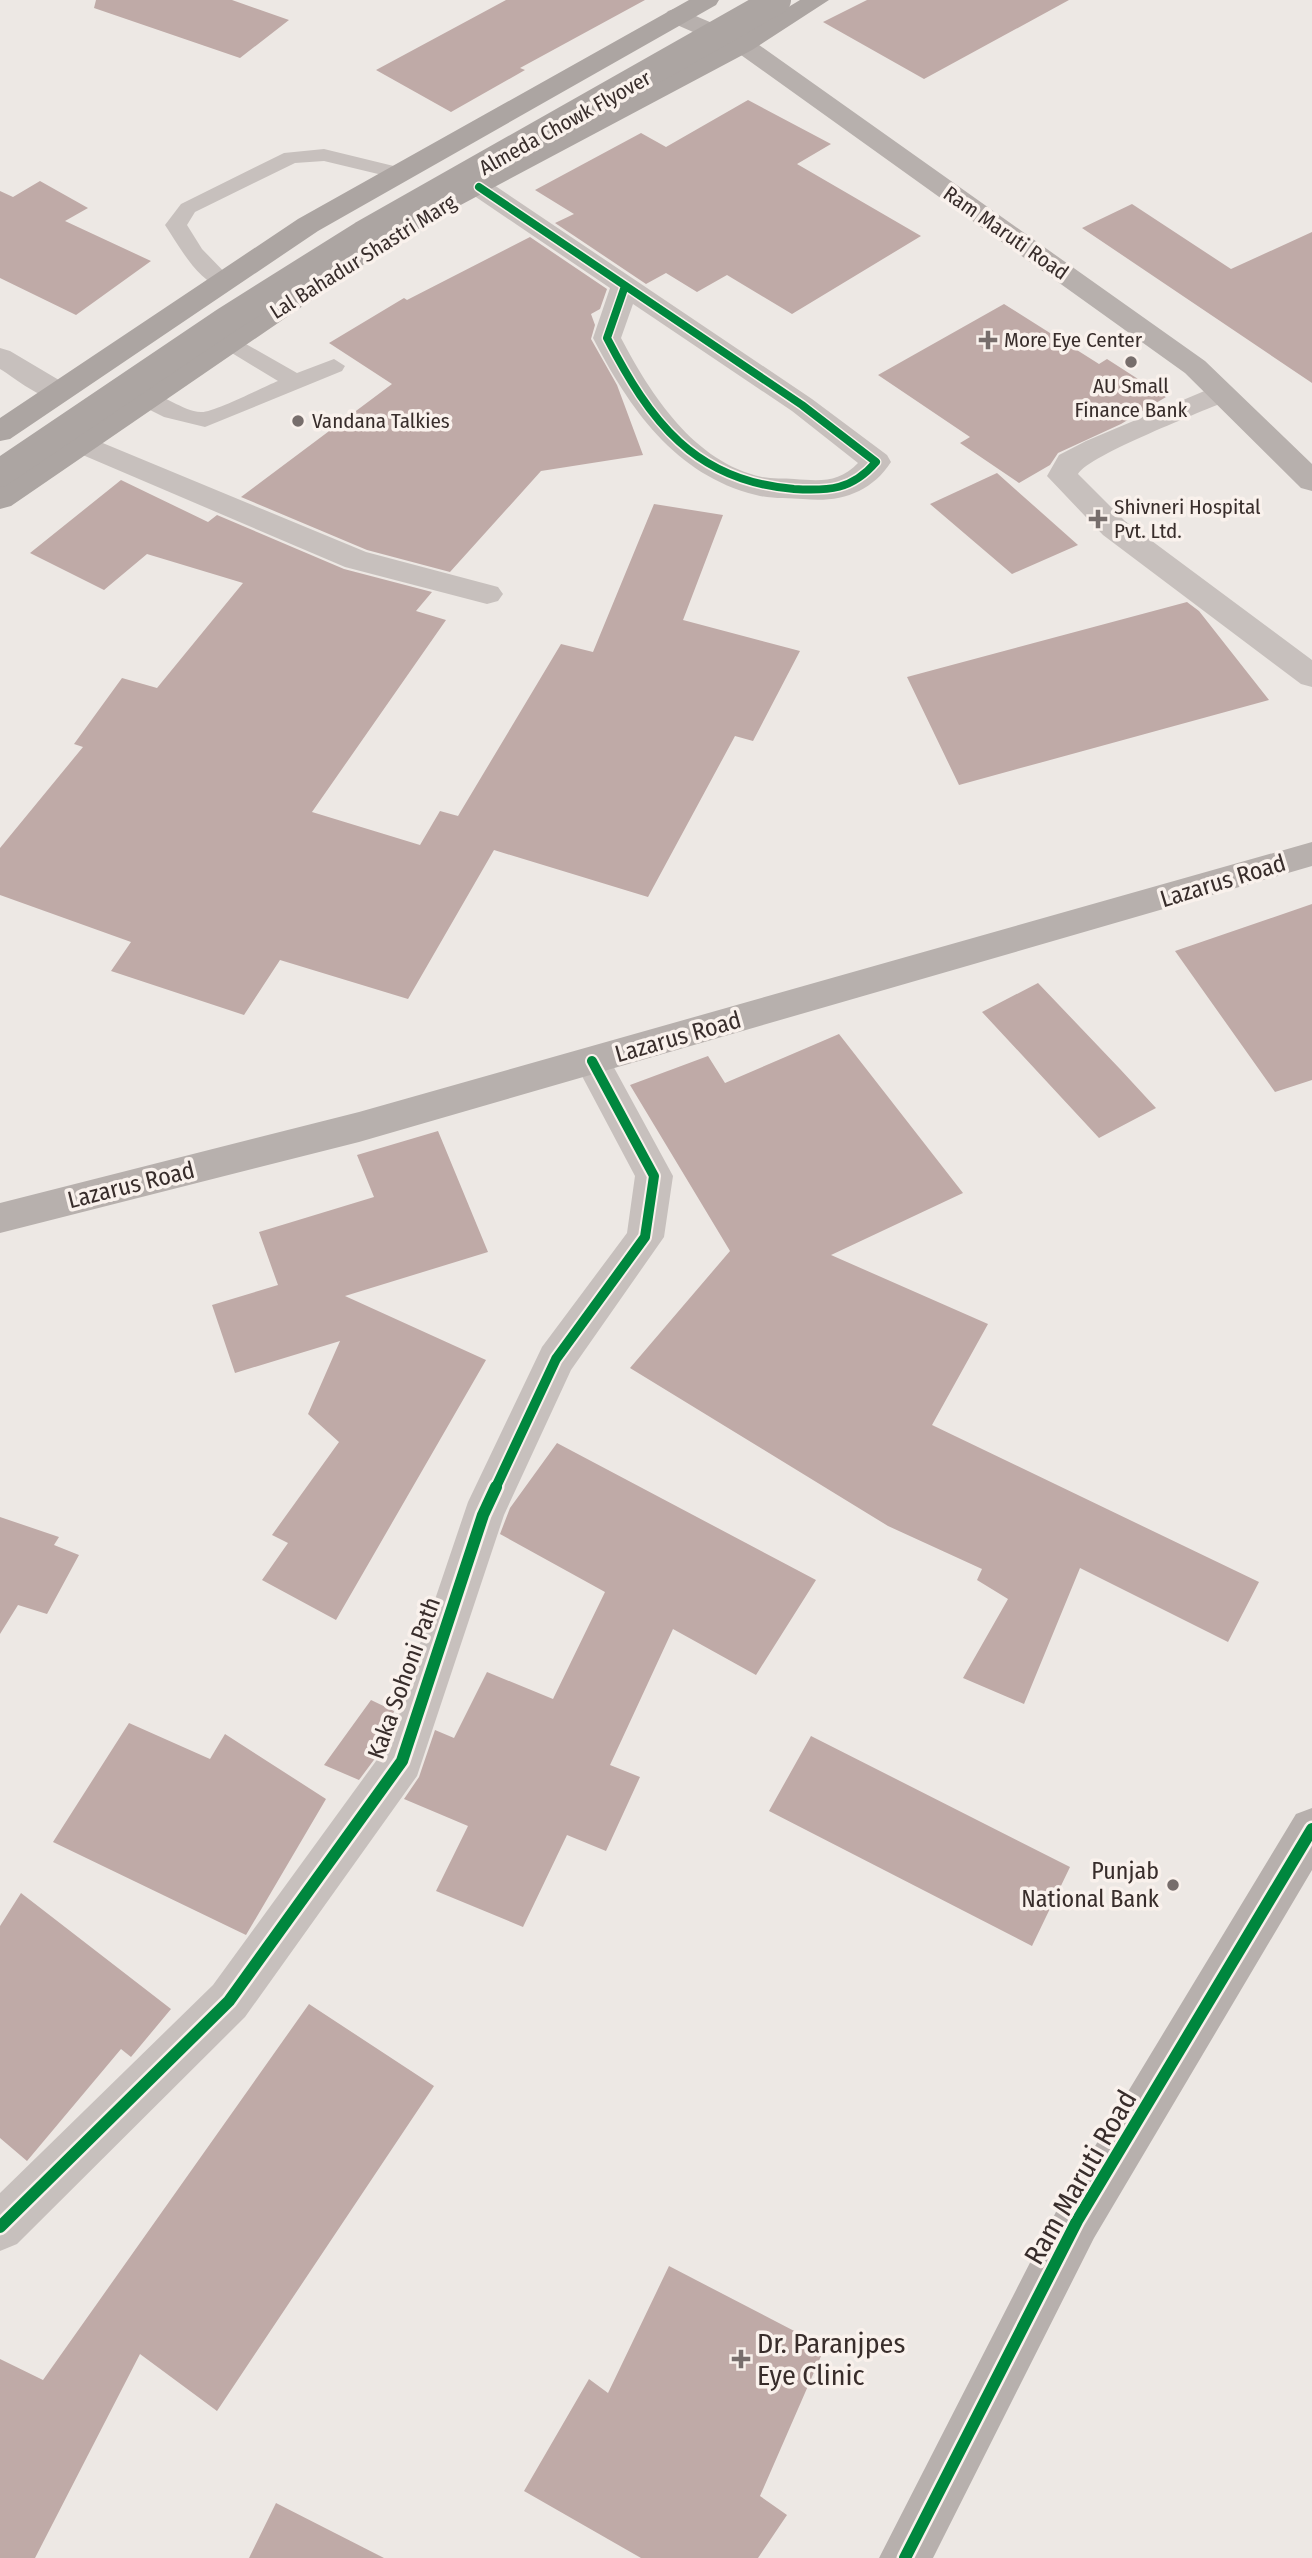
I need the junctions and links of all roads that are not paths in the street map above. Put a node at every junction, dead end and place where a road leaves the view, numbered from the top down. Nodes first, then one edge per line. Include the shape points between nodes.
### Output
1 (707, 0) edge
2 (776, 0) edge
3 (817, 0) edge
4 (677, 16) junction
5 (743, 45) junction
6 (390, 178) junction
7 (479, 187) junction
8 (429, 211) junction
9 (223, 282) junction
10 (625, 286) junction
11 (230, 342) junction
12 (0, 357) edge
13 (334, 366) dead end
14 (294, 381) junction
15 (59, 392) junction
16 (1221, 393) junction
17 (146, 399) junction
18 (0, 432) edge
19 (81, 443) junction
20 (0, 473) edge
21 (1312, 481) edge
22 (0, 499) edge
23 (487, 594) dead end
24 (1312, 676) edge
25 (1312, 854) edge
26 (592, 1061) junction
27 (0, 1217) edge
28 (1312, 1829) edge
29 (0, 2227) edge
30 (905, 2558) edge

1 - 4 main road
2 - 20 main road, Almeda Chowk Flyover, bridge via 685,56 363,234 223,321
3 - 5 main road, Lal Bahadur Shastri Marg
4 - 5 street, Ram Maruti Road
4 - 6 main road
5 - 7 main road, Lal Bahadur Shastri Marg
5 - 16 street, Ram Maruti Road via 1195,367
6 - 8 main road
6 - 9 main road
6 - 9 lane via 324,155 291,157 188,208 176,225 194,253
7 - 8 main road, Lal Bahadur Shastri Marg
7 - 10 street
8 - 11 main road, Lal Bahadur Shastri Marg
9 - 15 main road
10 - 10 street via 802,405 876,462 862,481 827,492 758,485 705,464 661,423 626,377 607,338
11 - 14 lane
11 - 17 main road, Lal Bahadur Shastri Marg
12 - 15 street
13 - 14 lane
14 - 17 lane via 205,420 172,412
15 - 18 main road
16 - 21 street, Ram Maruti Road
16 - 24 street via 1096,448 1070,462 1062,475 1114,528
17 - 19 main road, Lal Bahadur Shastri Marg
19 - 22 main road, Lal Bahadur Shastri Marg
19 - 23 street via 356,560
25 - 26 street, Lazarus Road
26 - 27 street, Lazarus Road via 359,1127
26 - 29 street, Kaka Sohoni Path via 654,1176 645,1237 556,1359 488,1503 402,1761 229,2001
28 - 30 street, Ram Maruti Road via 1077,2221

